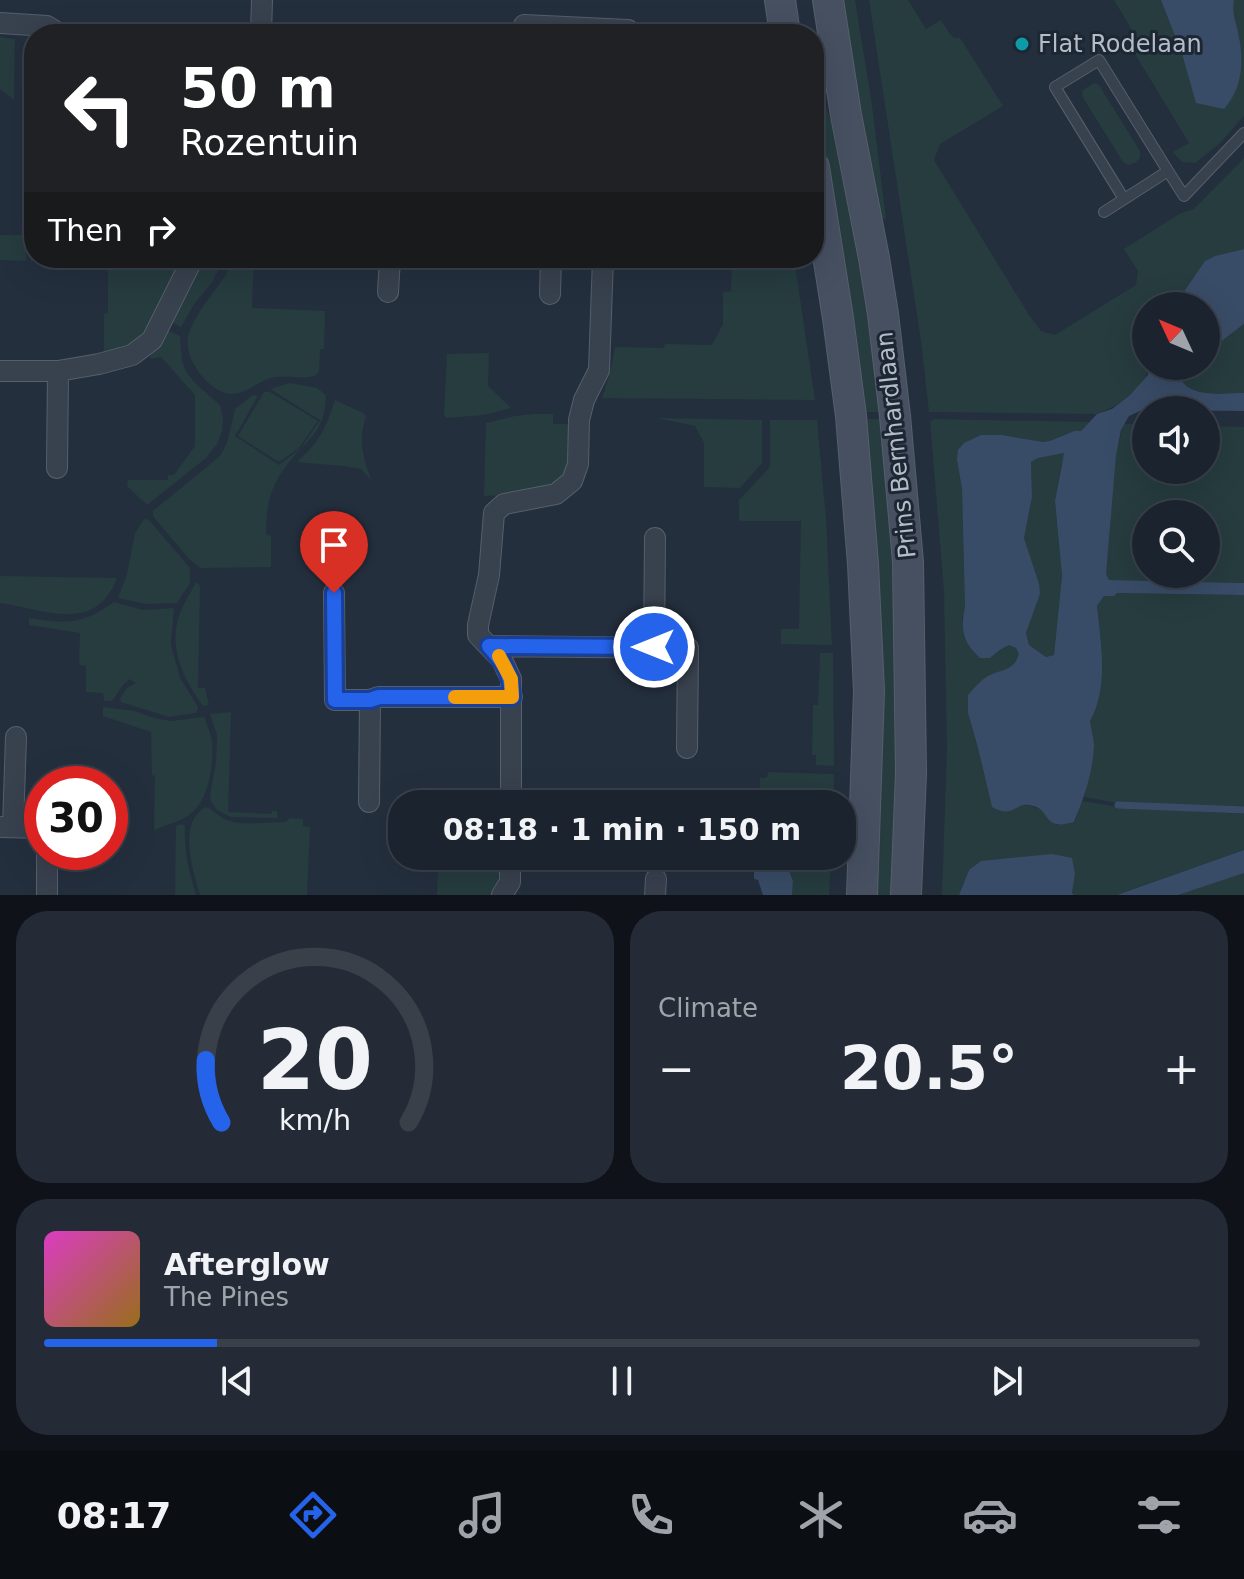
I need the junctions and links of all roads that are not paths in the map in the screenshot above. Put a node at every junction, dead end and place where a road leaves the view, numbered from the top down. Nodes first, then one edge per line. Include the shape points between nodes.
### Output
1 (262, 0) edge
2 (780, 0) edge
3 (828, 0) edge
4 (0, 23) edge
5 (261, 24) edge
6 (784, 24) edge
7 (24, 25) edge
8 (1244, 133) edge
9 (1168, 171) junction
10 (1124, 199) junction
11 (1104, 212) dead end
12 (824, 230) edge
13 (188, 268) edge
14 (389, 268) edge
15 (551, 268) edge
16 (603, 268) edge
17 (388, 292) dead end
18 (550, 294) dead end
19 (0, 371) edge
20 (58, 371) junction
21 (57, 468) dead end
22 (655, 538) dead end
23 (334, 593) dead end
24 (489, 646) junction
25 (654, 647) junction
26 (512, 697) junction
27 (370, 700) junction
28 (16, 737) dead end
29 (687, 748) dead end
30 (511, 790) edge
31 (369, 802) dead end
32 (7, 827) edge
33 (47, 870) edge
34 (510, 870) edge
35 (47, 895) edge
36 (502, 895) edge
37 (862, 895) edge
38 (906, 895) edge

1 - 5 street
2 - 6 main road
3 - 38 main road, Prins Bernhardlaan via 883,314 908,562 911,773
4 - 7 street
8 - 9 lane via 1184,196
9 - 10 lane
9 - 10 lane via 1099,60 1055,87
10 - 11 lane
12 - 37 main road, Prins Bernhardlaan via 851,416 863,564 869,691
13 - 20 street via 152,340 132,355
14 - 17 street
15 - 18 street
16 - 24 street via 599,370 579,420 578,464 572,481 556,494 504,504 494,513 478,625 478,635
19 - 20 street
20 - 21 street
22 - 25 street
23 - 27 street via 335,700
24 - 25 street
24 - 26 street via 511,679
25 - 29 street via 688,648
26 - 27 street
26 - 30 street
27 - 31 street
28 - 32 street
33 - 35 street
34 - 36 street

